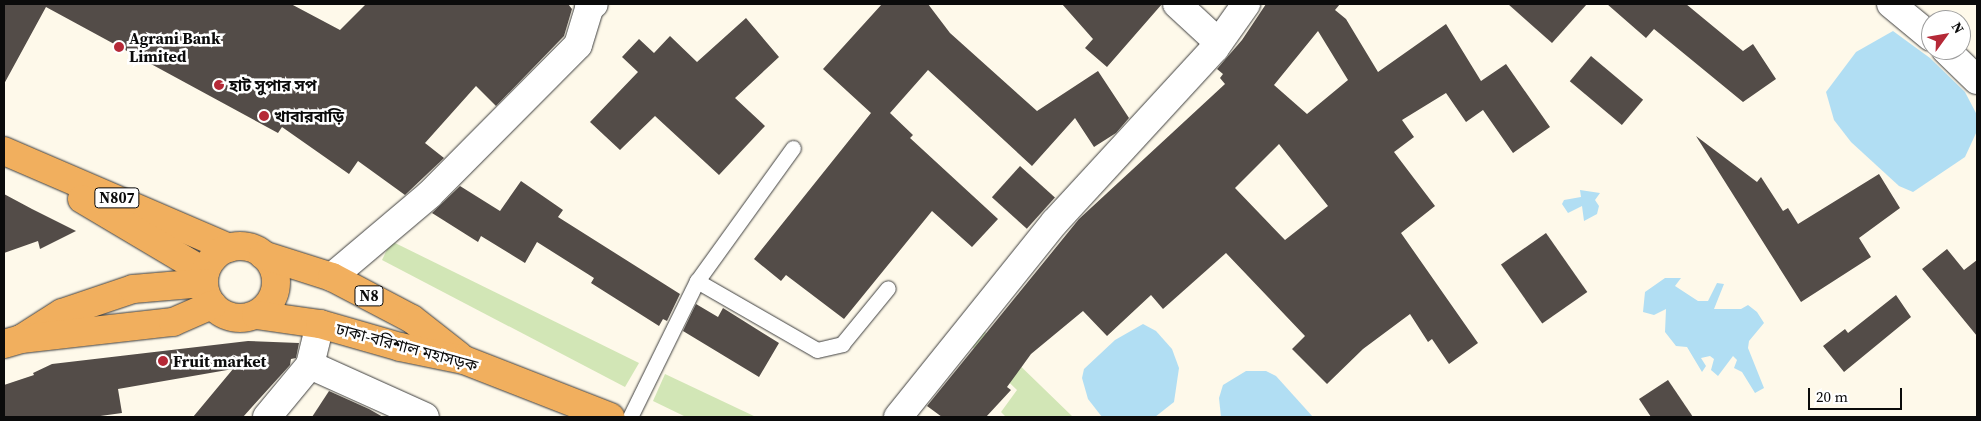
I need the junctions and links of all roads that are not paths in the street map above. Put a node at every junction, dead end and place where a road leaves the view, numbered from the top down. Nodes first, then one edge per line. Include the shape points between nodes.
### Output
1 (594, 4) edge
2 (1177, 4) edge
3 (1246, 4) edge
4 (1892, 4) edge
5 (1921, 29) edge
6 (1218, 42) junction
7 (1956, 60) edge
8 (1977, 80) edge
9 (793, 148) dead end
10 (4, 151) edge
11 (229, 248) junction
12 (263, 255) junction
13 (332, 277) junction
14 (696, 281) junction
15 (207, 286) junction
16 (888, 288) dead end
17 (256, 315) junction
18 (320, 324) junction
19 (12, 341) edge
20 (464, 360) junction
21 (310, 365) junction
22 (266, 417) edge
23 (425, 417) edge
24 (610, 417) edge
25 (630, 417) edge
26 (898, 417) edge

1 - 13 street via 589,8 578,45 429,195
2 - 6 street
3 - 6 street
4 - 5 street
6 - 26 street via 1055,222
7 - 8 street
9 - 14 lane
10 - 11 highway, N807
10 - 15 highway, N807
11 - 12 highway, N8 via 252,249
11 - 15 highway via 210,261
12 - 13 highway, N8
12 - 17 highway via 271,263 276,287 266,308
13 - 20 highway, N8 via 412,319
14 - 16 lane via 817,350 842,344
14 - 25 lane
15 - 17 highway, N8 via 232,317
15 - 19 highway via 133,289 62,313
15 - 19 highway via 173,322
17 - 18 highway, ঢাকা-বরিশাল মহাসড়ক / N8
18 - 20 highway, ঢাকা-বরিশাল মহাসড়ক / N8 via 400,347
18 - 21 street
20 - 24 highway, ঢাকা-বরিশাল মহাসড়ক / N8
21 - 22 street
21 - 23 street

